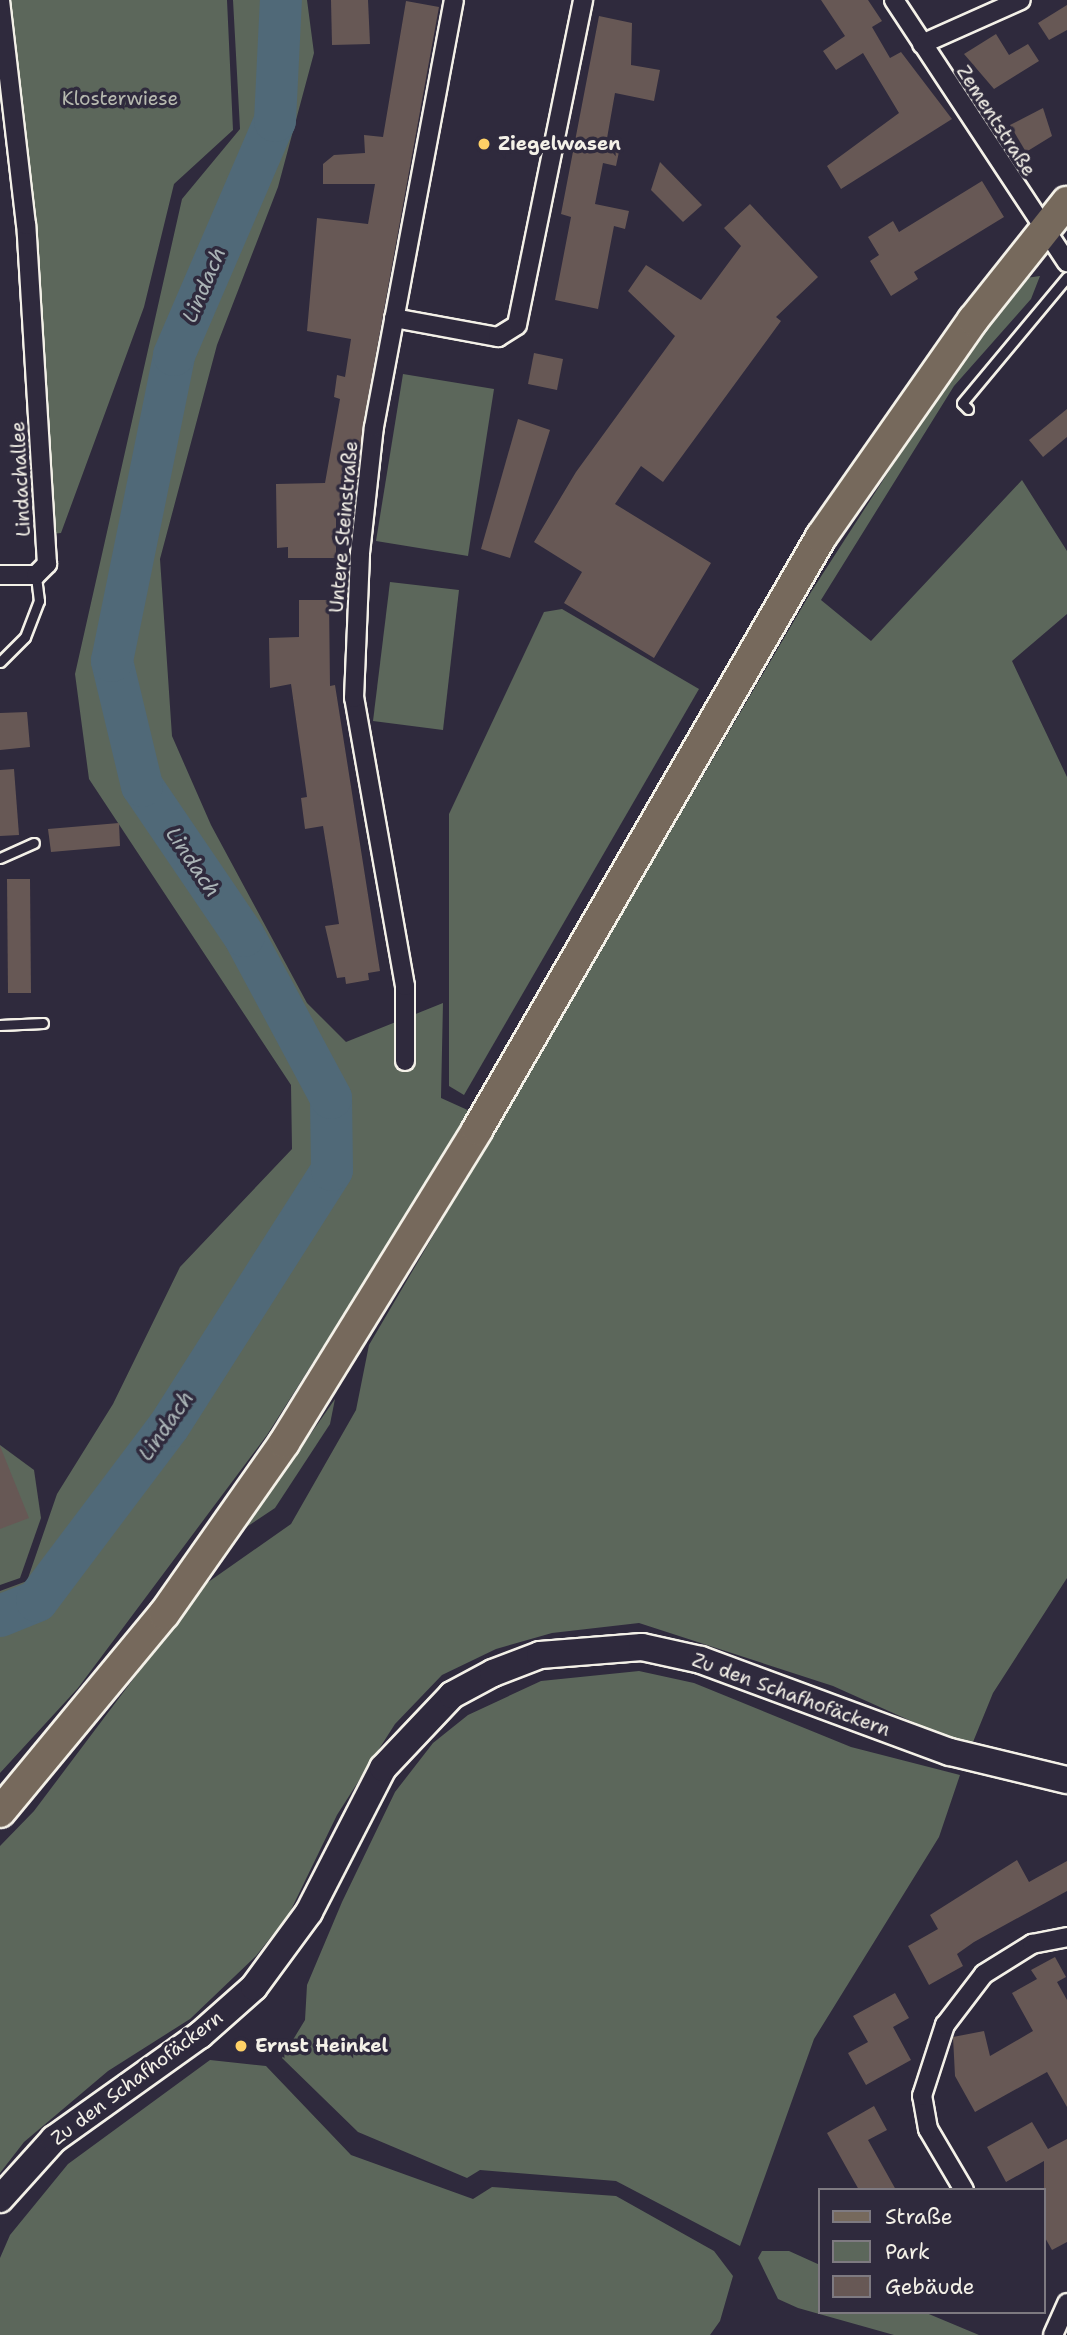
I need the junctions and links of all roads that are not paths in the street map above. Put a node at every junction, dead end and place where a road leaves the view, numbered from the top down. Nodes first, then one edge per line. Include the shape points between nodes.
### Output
1 (0, 0) edge
2 (454, 0) edge
3 (583, 0) edge
4 (894, 0) edge
5 (1021, 0) edge
6 (922, 44) junction
7 (8, 131) edge
8 (1067, 202) edge
9 (1042, 232) junction
10 (1067, 262) edge
11 (1067, 277) edge
12 (394, 318) junction
13 (968, 409) dead end
14 (0, 575) edge
15 (36, 575) junction
16 (0, 662) edge
17 (34, 844) dead end
18 (0, 858) edge
19 (43, 1023) dead end
20 (0, 1026) edge
21 (405, 1061) dead end
22 (1067, 1780) edge
23 (0, 1812) edge
24 (1067, 1937) edge
25 (963, 2188) edge
26 (0, 2199) edge
27 (1067, 2303) edge
28 (1053, 2335) edge

1 - 7 street, Lindachallee
2 - 12 street, Untere Steinstraße
3 - 12 street via 517,325 498,337
4 - 6 street, Zementstraße
5 - 6 street
6 - 9 street, Zementstraße
7 - 15 street, Lindachallee via 47,564
8 - 9 main road
9 - 10 street, Zementstraße
9 - 23 main road via 821,537 477,1130 291,1433 156,1625
11 - 13 lane via 962,403
12 - 21 street, Untere Steinstraße via 360,553 354,698 405,986
14 - 15 street
15 - 16 lane via 39,601 25,637
17 - 18 lane
19 - 20 lane
22 - 26 street, Zu den Schafhofäckern via 950,1752 701,1660 642,1647 540,1655 474,1682 417,1727 383,1768 309,1912 254,1987 200,2035 54,2139
24 - 25 street via 1032,1944 984,1974 945,2025 922,2096 928,2129
27 - 28 street

